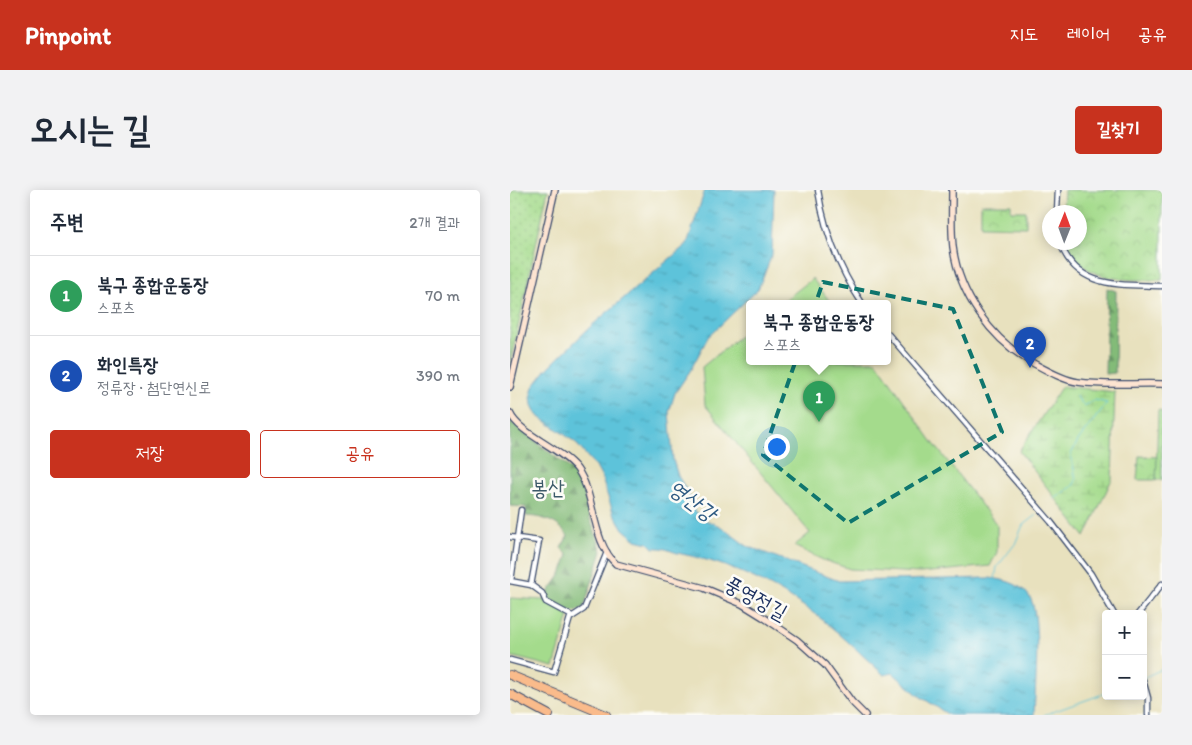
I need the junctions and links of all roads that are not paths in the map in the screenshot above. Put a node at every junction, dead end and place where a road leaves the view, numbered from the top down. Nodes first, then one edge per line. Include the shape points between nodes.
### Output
1 (555, 190) edge
2 (818, 190) edge
3 (952, 190) edge
4 (1058, 190) edge
5 (1057, 205) edge
6 (1064, 250) edge
7 (1162, 286) edge
8 (860, 300) edge
9 (891, 337) edge
10 (1162, 384) edge
11 (510, 387) edge
12 (510, 413) edge
13 (521, 510) dead end
14 (510, 537) edge
15 (518, 537) junction
16 (607, 551) junction
17 (511, 581) edge
18 (1162, 584) edge
19 (531, 585) junction
20 (1112, 610) edge
21 (1141, 610) edge
22 (572, 616) junction
23 (510, 660) edge
24 (510, 676) edge
25 (510, 681) edge
26 (510, 694) edge
27 (1147, 700) edge
28 (549, 715) edge
29 (594, 715) edge
30 (606, 715) edge
31 (865, 715) edge
32 (1148, 715) edge

1 - 11 street
2 - 8 street via 833,245
3 - 10 street via 953,248 959,271 973,304 999,337 1022,357 1077,382
4 - 5 street
6 - 7 street via 1076,268 1094,280 1111,285
9 - 20 street via 1051,522 1091,574
12 - 16 street, 풍영정길 via 518,424 578,470 588,488 592,516
13 - 15 street
14 - 15 street
15 - 17 street
15 - 19 street via 539,541
16 - 22 street via 584,609
16 - 31 street, 풍영정길 via 621,566 704,588 763,617 797,640 824,665
17 - 19 street
18 - 21 street
19 - 22 street via 542,593 546,602
22 - 23 street via 554,672
24 - 30 highway
25 - 29 highway
26 - 28 highway
27 - 32 street

